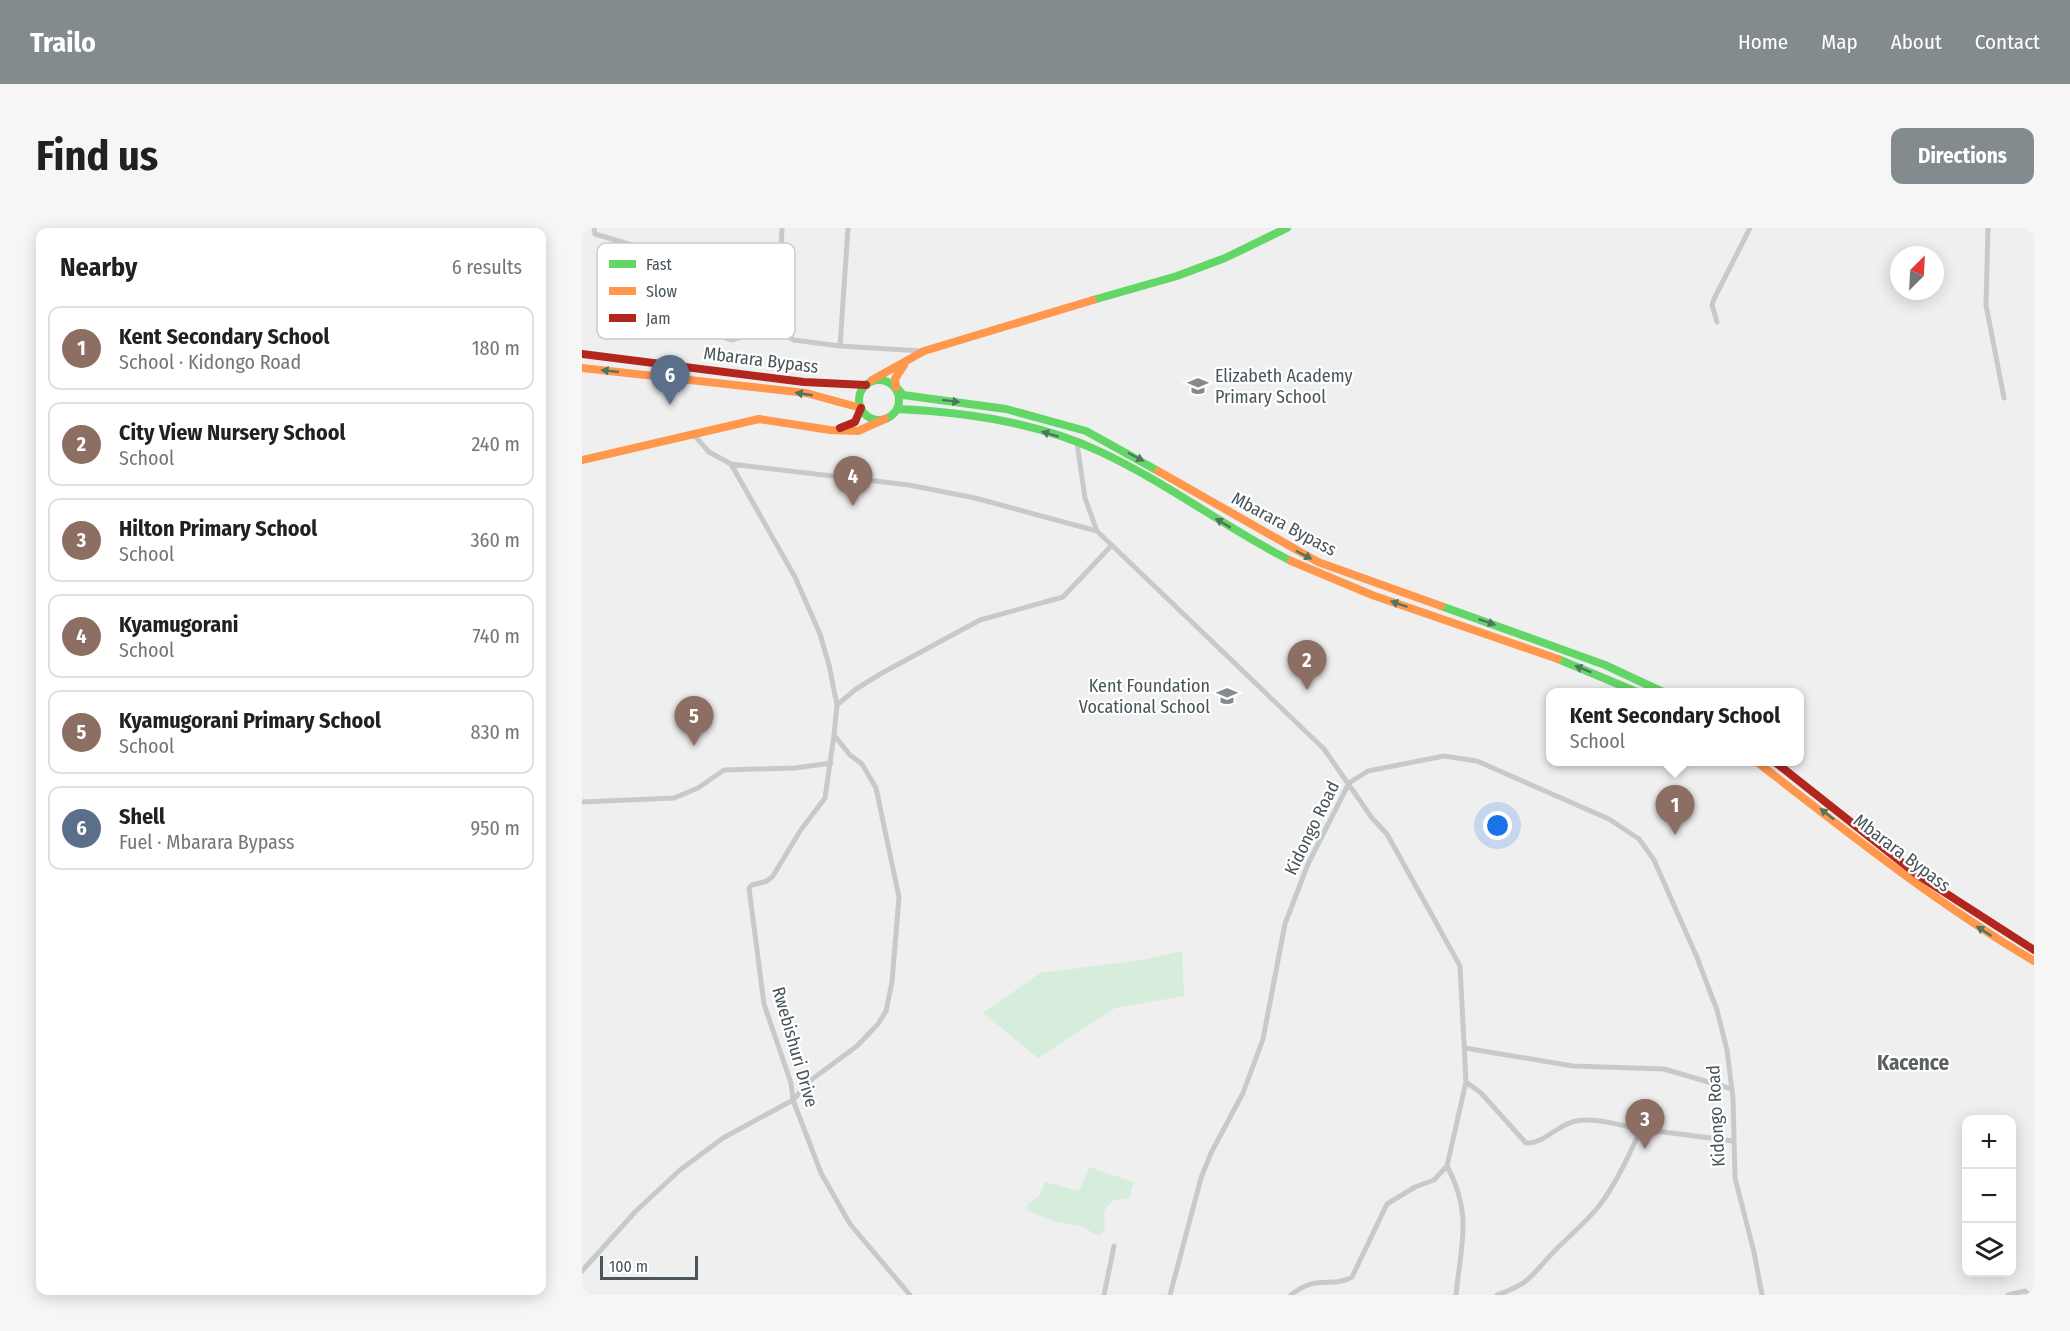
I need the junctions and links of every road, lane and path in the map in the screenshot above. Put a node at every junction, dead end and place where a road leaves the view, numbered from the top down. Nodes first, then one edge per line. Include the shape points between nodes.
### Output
1 (594, 228) edge
2 (782, 228) edge
3 (848, 228) edge
4 (1287, 228) edge
5 (1749, 228) edge
6 (1988, 228) edge
7 (629, 243) edge
8 (782, 243) edge
9 (1717, 322) dead end
10 (790, 339) edge
11 (840, 346) junction
12 (924, 351) junction
13 (582, 354) edge
14 (912, 358) junction
15 (582, 368) edge
16 (869, 382) junction
17 (896, 387) junction
18 (2004, 398) dead end
19 (861, 408) junction
20 (897, 409) junction
21 (885, 419) junction
22 (830, 430) junction
23 (692, 433) junction
24 (1077, 443) junction
25 (582, 460) edge
26 (731, 464) junction
27 (1097, 531) junction
28 (1112, 545) junction
29 (1625, 688) edge
30 (1652, 688) edge
31 (837, 705) junction
32 (834, 735) junction
33 (831, 763) junction
34 (1762, 766) edge
35 (1780, 766) edge
36 (1349, 783) junction
37 (582, 801) edge
38 (2034, 950) edge
39 (2034, 961) edge
40 (1465, 1048) junction
41 (1466, 1082) junction
42 (1732, 1089) junction
43 (793, 1100) junction
44 (1641, 1129) junction
45 (1733, 1141) junction
46 (1447, 1166) junction
47 (1114, 1246) dead end
48 (582, 1271) edge
49 (910, 1295) edge
50 (1104, 1295) edge
51 (1170, 1295) edge
52 (1291, 1295) edge
53 (1456, 1295) edge
54 (1497, 1295) edge
55 (1762, 1295) edge
56 (2008, 1295) edge
57 (2029, 1295) edge

1 - 7 street via 601,237
2 - 8 street
3 - 11 street
4 - 12 main road via 1177,276
5 - 9 street via 1714,299
6 - 18 street via 1986,305
10 - 11 street
11 - 12 street
12 - 14 main road
13 - 16 main road, Mbarara Bypass via 804,382
14 - 16 main road
14 - 17 main road via 898,370
19 -> 15 main road, Mbarara Bypass via 806,393
16 - 17 main road via 883,380
16 - 19 main road via 859,398
17 - 20 main road
17 -> 30 main road, Mbarara Bypass via 903,395 1006,409 1086,431 1318,562 1586,658
19 - 21 main road via 871,418
19 - 22 main road via 852,425
20 - 21 main road
24 -> 20 main road, Mbarara Bypass via 1039,430 976,417
21 - 22 main road via 858,431
22 - 23 main road via 759,419
23 - 25 main road
23 - 26 street via 709,452
24 - 27 street via 1085,498
29 -> 24 main road, Mbarara Bypass via 1538,651 1318,574 1263,547 1135,471
26 - 27 street via 909,485 975,498
26 - 31 street, Rwebishuri Drive via 795,577 820,634
27 - 28 street
28 - 31 street via 1063,597 980,620 856,688
28 - 36 street via 1324,749
31 - 32 street, Rwebishuri Drive
32 - 33 street, Rwebishuri Drive
32 - 43 street via 862,764 876,788 899,897 892,982 886,1011 878,1024
33 - 37 street via 724,770 698,788 674,798
33 - 43 street, Rwebishuri Drive via 827,793 821,805 773,876 749,888 764,1004 791,1083
39 -> 34 main road, Mbarara Bypass via 1918,886
35 - 38 main road, Mbarara Bypass via 1919,876
36 - 40 street via 1387,834 1460,966
36 - 42 street, Kidongo Road via 1368,771 1395,764 1460,757 1522,778 1609,819 1639,839 1654,860 1717,1010
36 - 51 street, Kidongo Road via 1308,864 1285,924 1263,1039 1243,1093 1201,1178
40 - 41 street
40 - 42 street via 1573,1066 1664,1069
41 - 44 street via 1526,1143 1578,1120
41 - 46 street
42 - 45 street, Kidongo Road
43 - 48 street via 723,1138 680,1170 635,1212
43 - 49 street, Rwebishuri Drive via 821,1173 850,1224
44 - 45 street
44 - 54 street via 1590,1217 1524,1285
45 - 55 street, Kidongo Road via 1735,1178
46 - 52 street via 1434,1180 1387,1204 1352,1277 1311,1282
46 - 53 street via 1464,1213
47 - 50 street
56 - 57 street via 2025,1291

